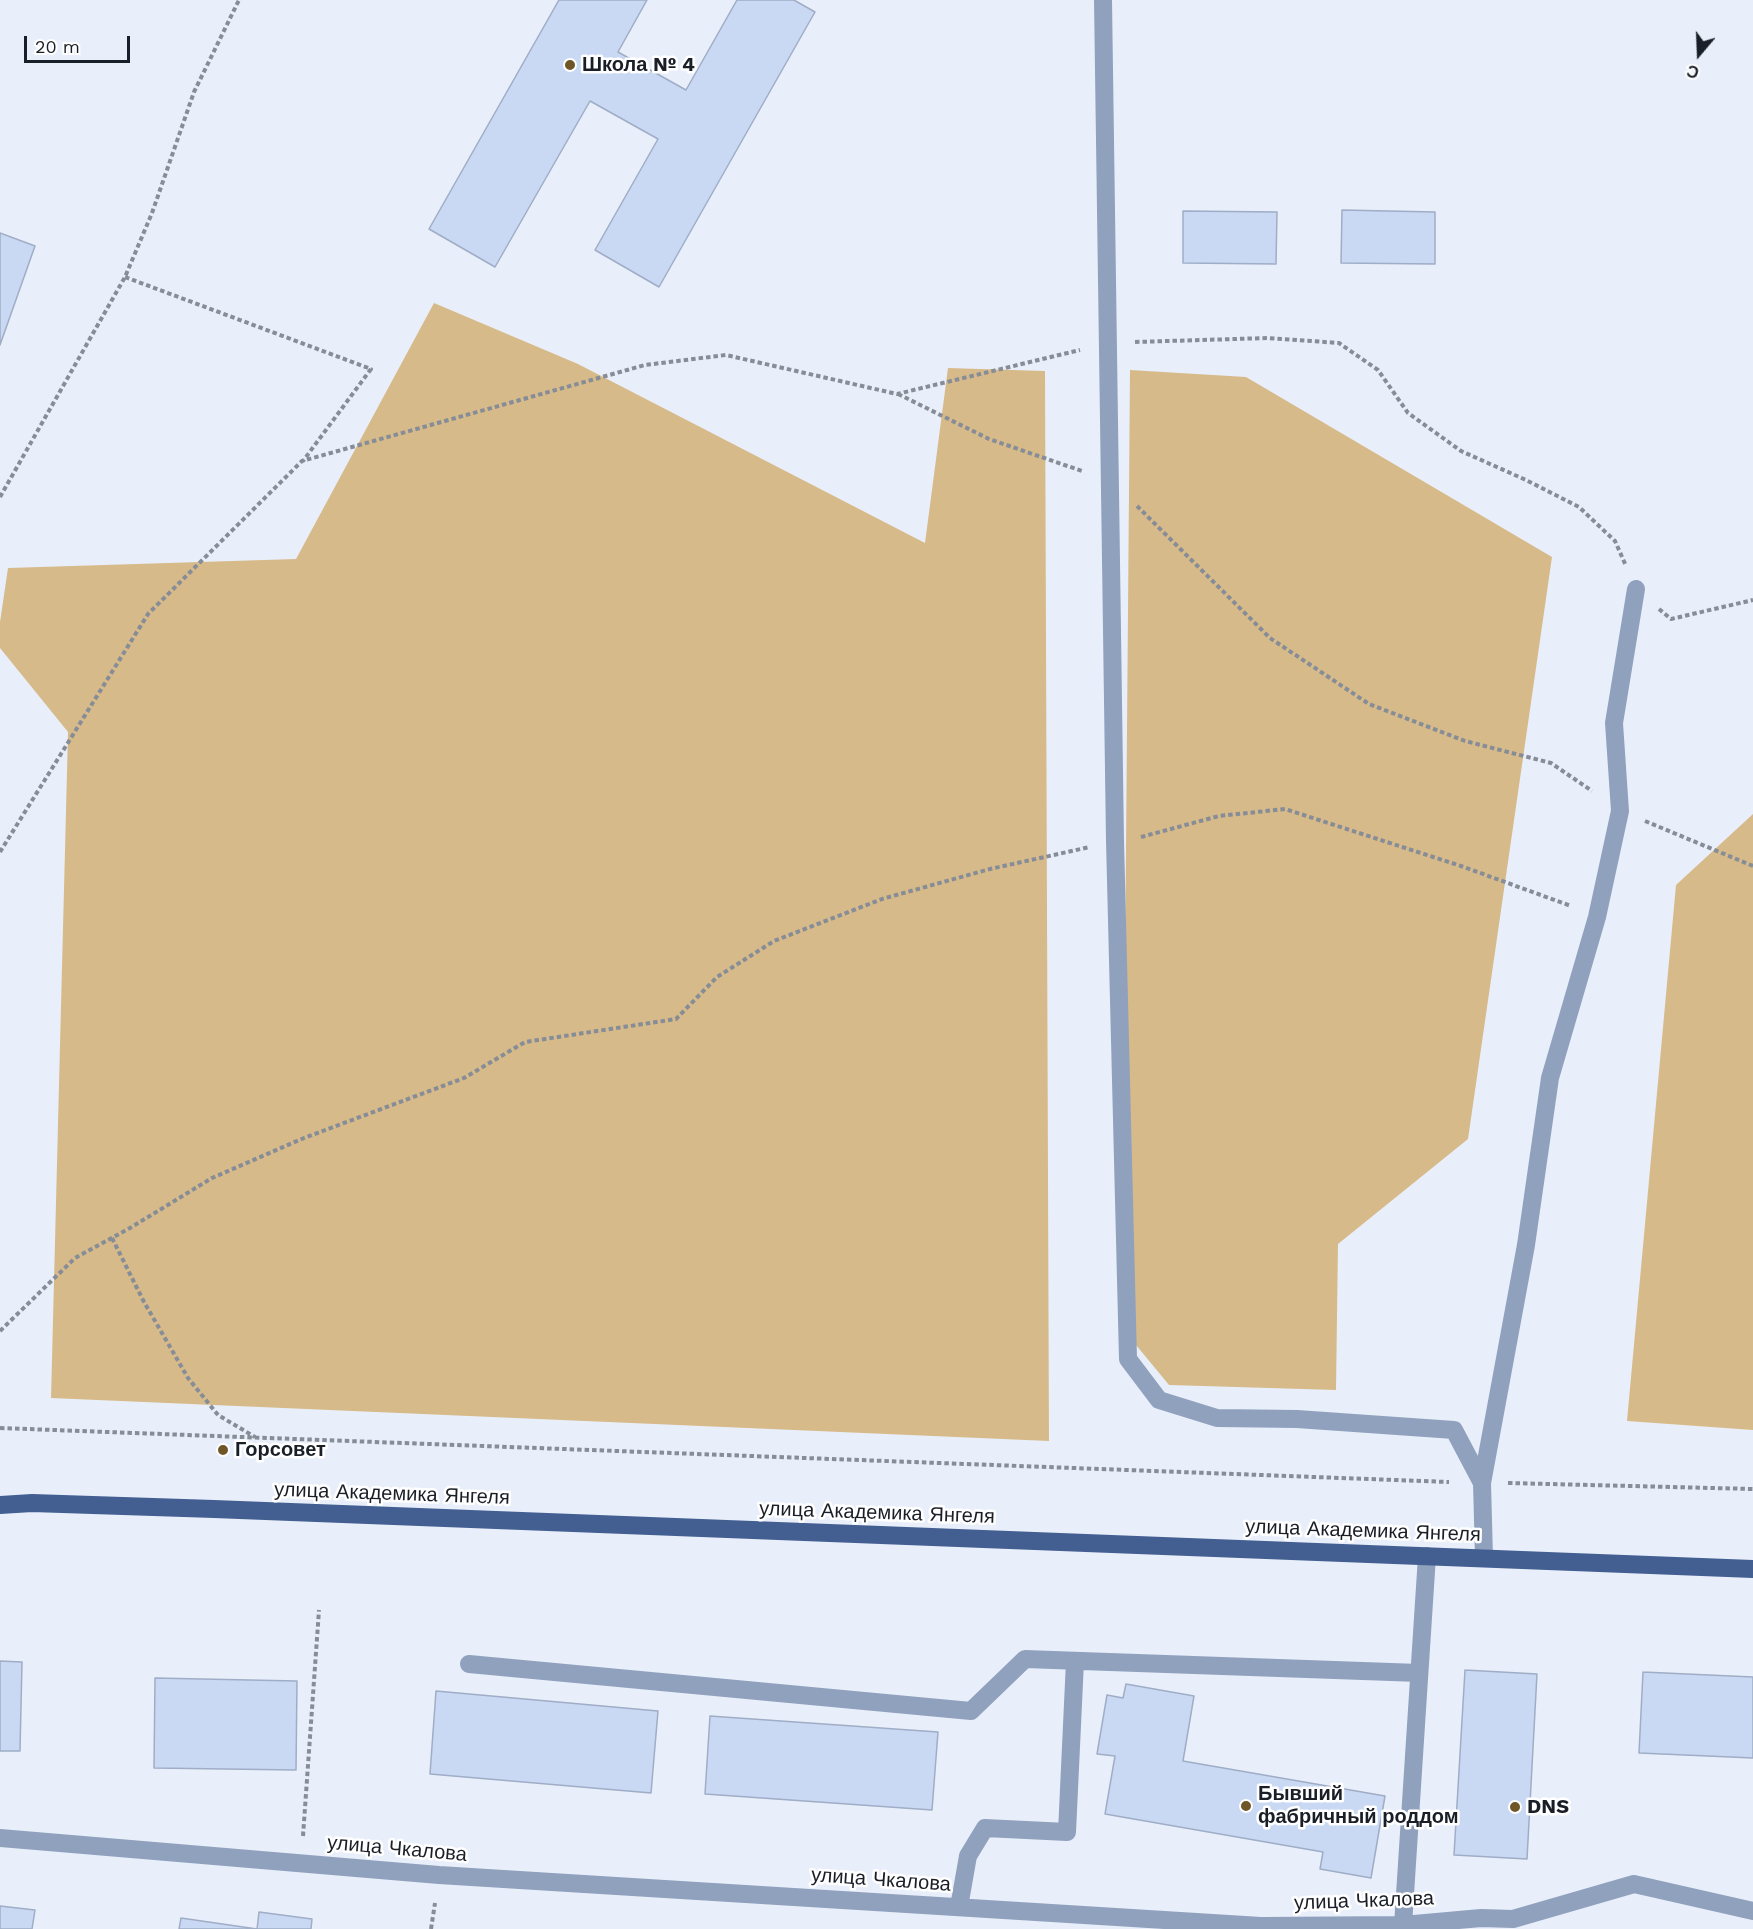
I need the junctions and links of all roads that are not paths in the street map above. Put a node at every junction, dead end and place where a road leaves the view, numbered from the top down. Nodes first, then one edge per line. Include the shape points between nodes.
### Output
1 (1104, 0) edge
2 (1636, 589) road end
3 (1482, 1483) junction
4 (0, 1504) edge
5 (1426, 1556) junction
6 (1484, 1558) junction
7 (1753, 1569) edge
8 (1075, 1661) junction
9 (469, 1664) dead end
10 (1419, 1673) junction
11 (0, 1838) edge
12 (959, 1907) junction
13 (1753, 1911) edge
14 (1403, 1925) junction
15 (1261, 1927) edge

1 - 3 street via 1115,841 1128,1359 1159,1400 1217,1418 1297,1419 1454,1430
2 - 3 street via 1614,723 1620,811 1597,917 1550,1078 1526,1245
3 - 6 street
4 - 5 main road, улица Академика Янгеля
5 - 6 main road, улица Академика Янгеля
5 - 10 street
6 - 7 main road, улица Академика Янгеля
8 - 9 street via 1025,1659 971,1711
8 - 10 street
8 - 12 street via 1067,1832 985,1828 968,1856
10 - 14 street
11 - 12 street, улица Чкалова via 439,1875
12 - 15 street, улица Чкалова
13 - 14 street, улица Чкалова via 1634,1884 1514,1919
14 - 15 street, улица Чкалова

